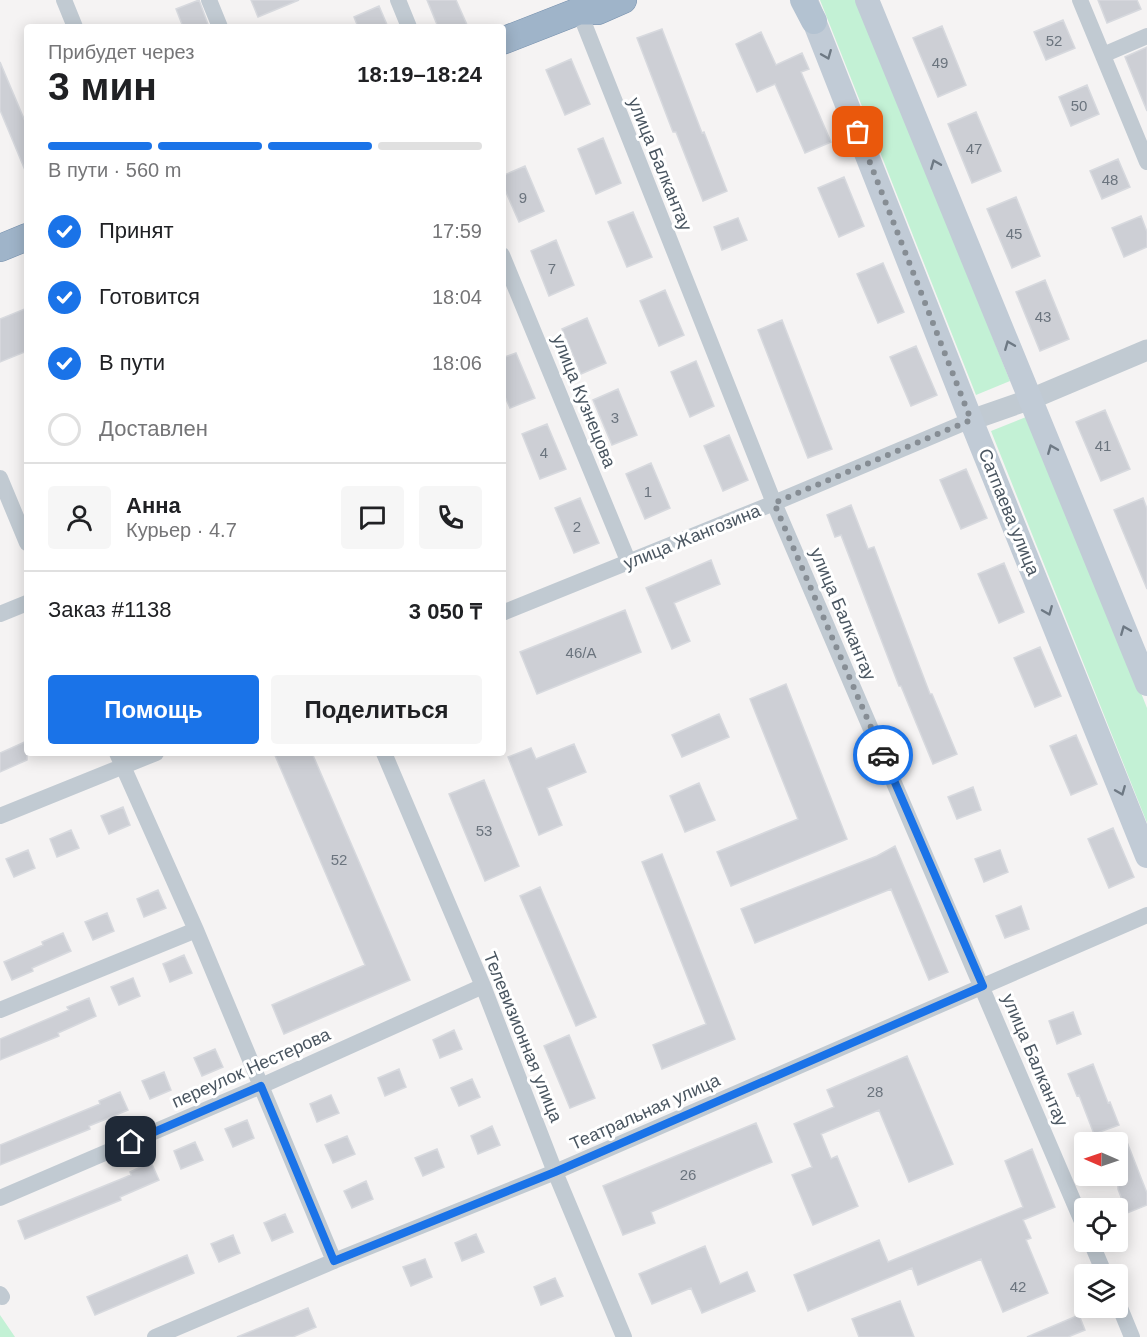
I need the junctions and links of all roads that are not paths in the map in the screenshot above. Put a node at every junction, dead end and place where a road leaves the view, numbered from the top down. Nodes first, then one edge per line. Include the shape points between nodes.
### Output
1 (64, 0) edge
2 (209, 0) edge
3 (398, 0) edge
4 (623, 0) edge
5 (867, 0) edge
6 (1080, 0) edge
7 (584, 6) edge
8 (808, 7) edge
9 (74, 24) edge
10 (219, 24) edge
11 (408, 24) edge
12 (1147, 36) edge
13 (506, 39) edge
14 (1103, 55) junction
15 (1147, 162) edge
16 (24, 238) edge
17 (0, 248) edge
18 (506, 265) edge
19 (1147, 350) edge
20 (1031, 399) junction
21 (971, 420) junction
22 (0, 478) edge
23 (774, 503) junction
24 (24, 536) edge
25 (629, 563) junction
26 (24, 604) edge
27 (506, 611) edge
28 (0, 614) edge
29 (1147, 684) edge
30 (141, 756) edge
31 (385, 756) edge
32 (120, 760) edge
33 (0, 816) edge
34 (1147, 856) edge
35 (1147, 915) edge
36 (196, 930) junction
37 (483, 986) junction
38 (983, 986) junction
39 (0, 1010) edge
40 (261, 1086) junction
41 (555, 1172) junction
42 (0, 1198) edge
43 (1074, 1202) edge
44 (334, 1261) junction
45 (1124, 1318) edge
46 (155, 1337) edge
47 (624, 1337) edge
48 (1132, 1337) edge

1 - 9 street
2 - 10 street
3 - 11 street
4 - 7 highway via 598,11
20 -> 5 main road
6 - 14 street
7 - 13 highway
7 - 23 street, улица Балкантау
8 -> 21 main road, Сатпаева улица
12 - 14 street
14 - 15 street
16 - 17 highway
18 - 25 street, улица Кузнецова
19 - 20 street, улица Жангозина
20 - 21 street, улица Жангозина
29 -> 20 main road
21 - 23 street, улица Жангозина
21 -> 34 main road, Сатпаева улица
22 - 24 street
23 - 25 street, улица Жангозина
23 - 38 street, улица Балкантау
25 - 27 street, улица Жангозина
26 - 28 street
30 - 32 street
31 - 37 street, Телевизионная улица
32 - 33 street
32 - 36 street
35 - 38 street, Театральная улица
36 - 39 street
36 - 40 street
37 - 40 street, переулок Нестерова
37 - 41 street, Телевизионная улица
38 - 41 street, Театральная улица
38 - 43 street, улица Балкантау
40 - 42 street, переулок Нестерова
40 - 44 street
41 - 44 street, Театральная улица
41 - 47 street, Телевизионная улица
44 - 46 street, Театральная улица
45 - 48 street

